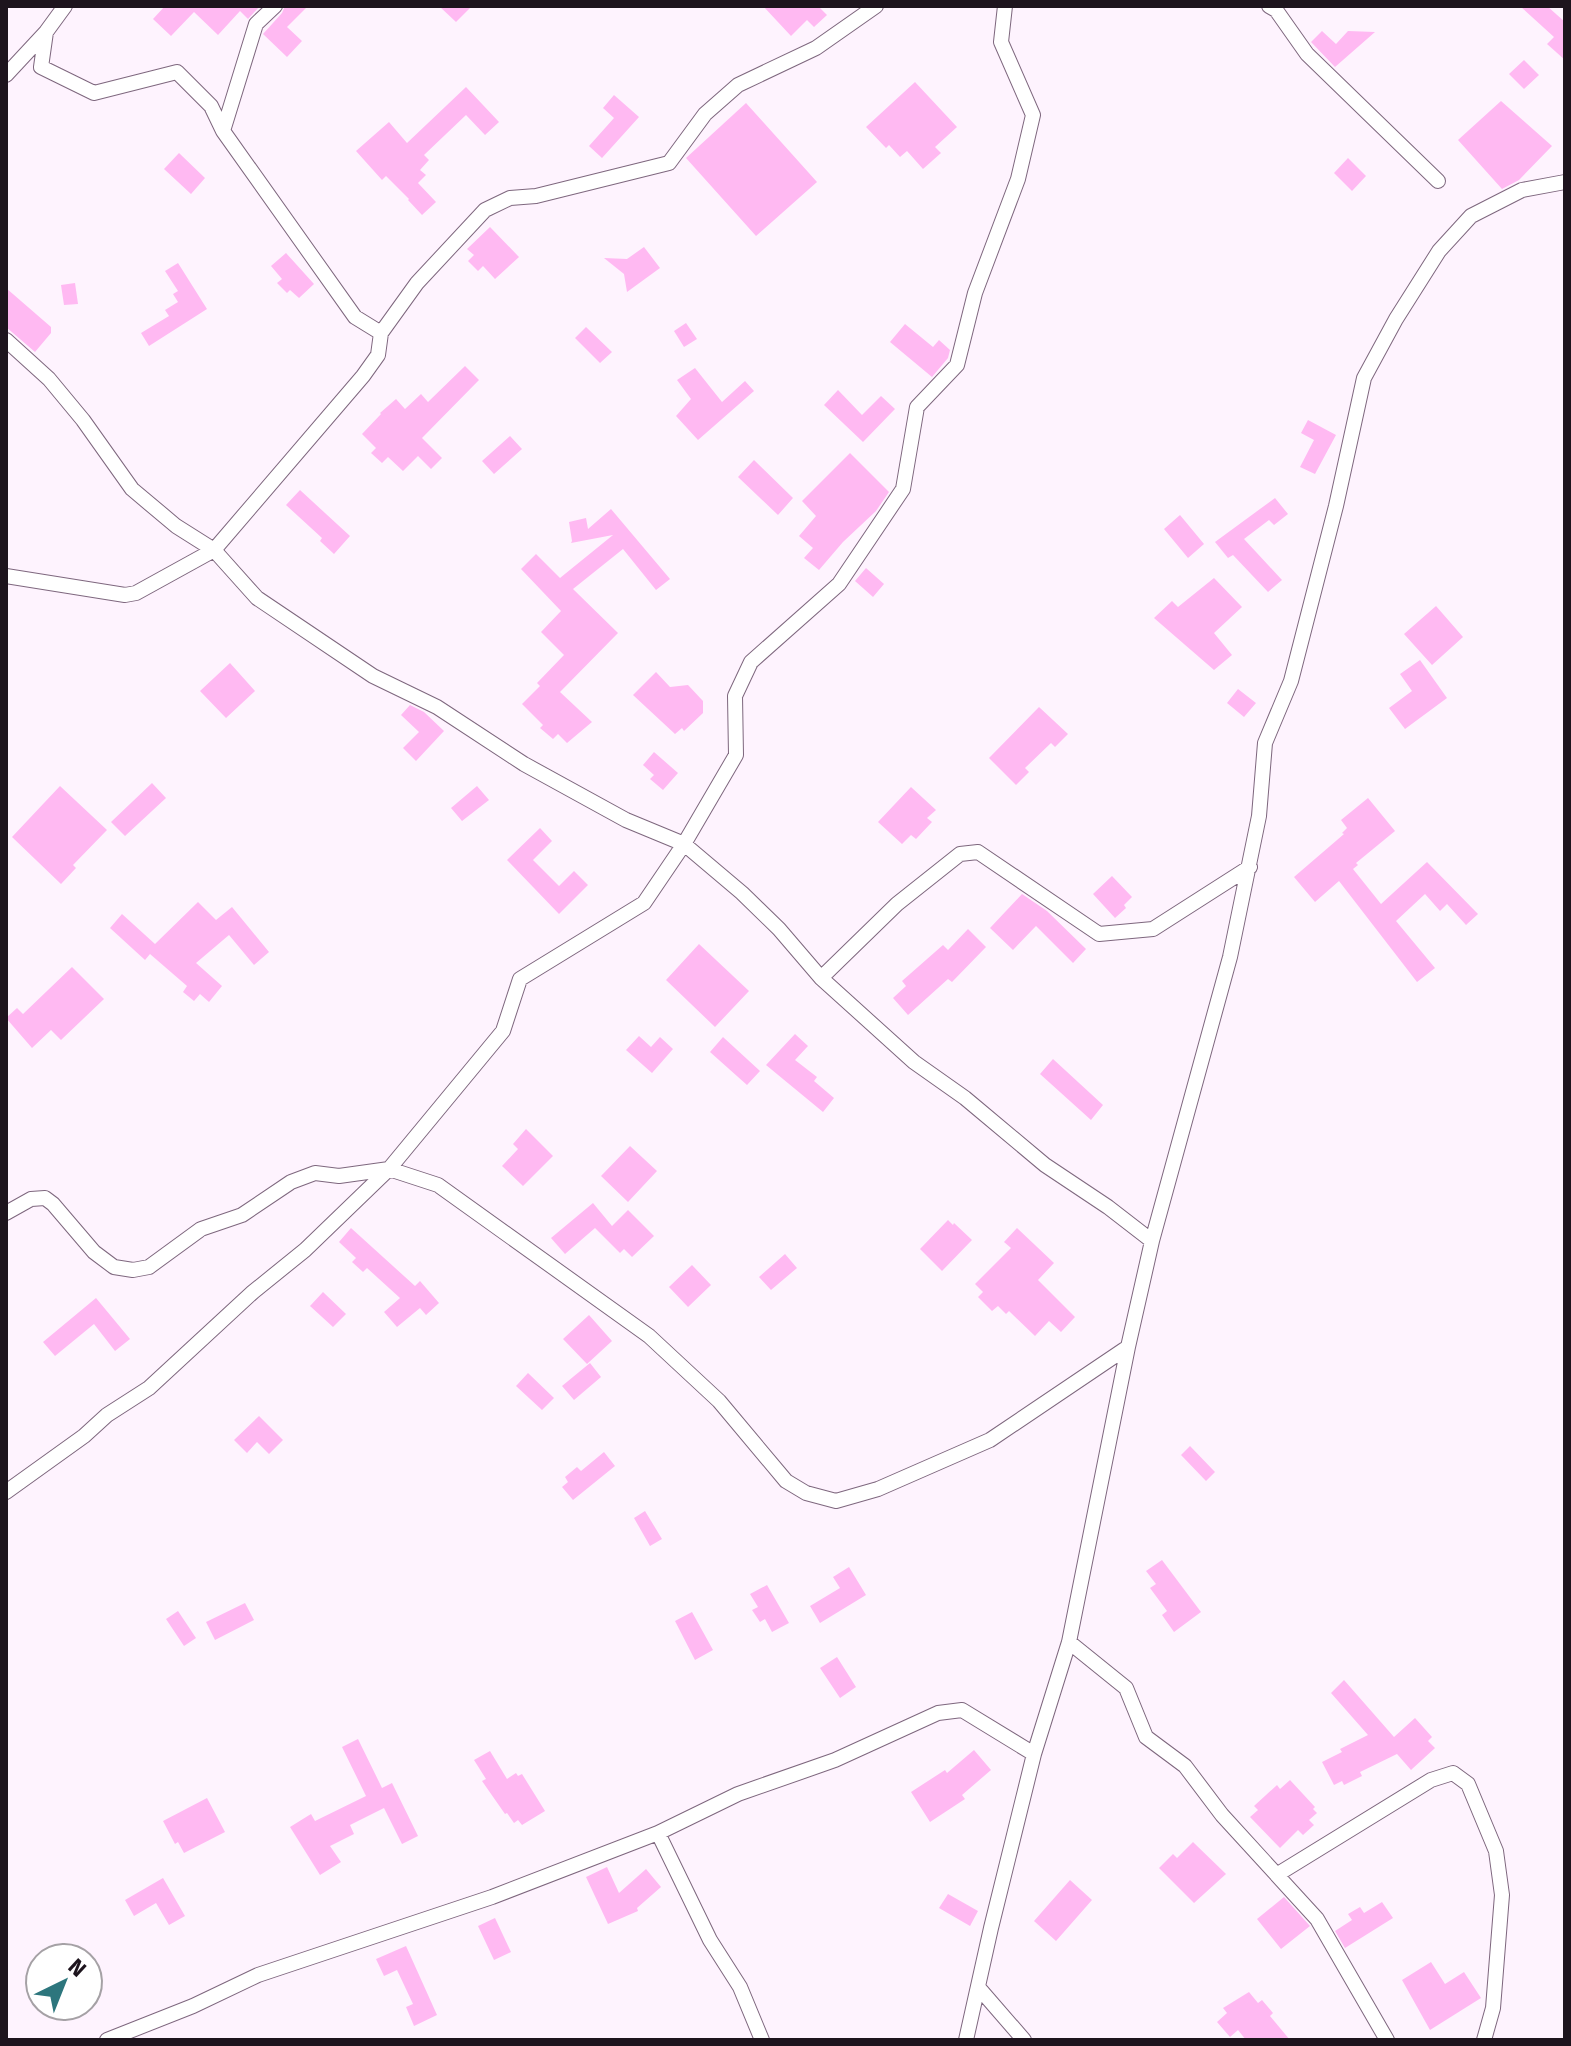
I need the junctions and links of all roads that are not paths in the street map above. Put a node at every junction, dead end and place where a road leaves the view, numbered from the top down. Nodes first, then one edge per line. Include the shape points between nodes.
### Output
1 (65, 6) edge
2 (275, 6) edge
3 (876, 6) edge
4 (1005, 6) edge
5 (1269, 6) edge
6 (46, 32) junction
7 (6, 75) edge
8 (223, 131) junction
9 (1438, 181) dead end
10 (1565, 182) edge
11 (381, 333) junction
12 (6, 340) edge
13 (214, 550) junction
14 (6, 576) edge
15 (684, 844) junction
16 (1250, 867) junction
17 (821, 978) junction
18 (389, 1169) junction
19 (6, 1213) edge
20 (1152, 1241) junction
21 (1128, 1347) junction
22 (6, 1492) edge
23 (1069, 1642) junction
24 (1034, 1754) junction
25 (658, 1833) junction
26 (1278, 1874) junction
27 (978, 1987) junction
28 (107, 2040) edge
29 (762, 2040) edge
30 (966, 2040) edge
31 (1024, 2040) edge
32 (1387, 2040) edge
33 (1484, 2040) edge

1 - 6 street
2 - 8 street via 256,24
3 - 11 street via 816,48 738,85 705,114 669,163 510,198 485,210 417,283
4 - 15 street via 1001,42 1033,115 1018,179 975,293 957,365 917,407 903,489 839,584 751,662 735,696 736,755
5 - 9 street via 1307,54
6 - 7 street
6 - 8 street via 41,67 94,93 177,72 211,106
8 - 11 street via 355,317
10 - 16 street via 1522,190 1471,216 1439,251 1364,378 1291,681 1265,743
11 - 13 street via 378,355 363,376
12 - 13 street via 49,379 132,489
13 - 14 street via 125,595
13 - 15 street via 257,598 373,676 437,707 524,764 626,820
15 - 17 street via 779,929
15 - 18 street via 644,903 520,979 503,1031
16 - 17 street via 1153,929 1099,934 978,852 960,854 897,904
16 - 20 street
17 - 20 street via 914,1062
18 - 19 street via 339,1176 315,1173 291,1182 242,1215 201,1229 149,1267 133,1270 114,1267 94,1252 45,1198 31,1199
18 - 21 street via 438,1185 649,1336 719,1401 786,1481 836,1501 878,1489 990,1440
18 - 22 street via 149,1388
20 - 21 street
21 - 23 street
23 - 24 street
23 - 26 street via 1126,1688 1146,1737 1185,1766
24 - 25 street via 962,1710 938,1713 835,1760 738,1794
24 - 27 street
25 - 28 street via 492,1897 258,1975
25 - 29 street via 710,1940 740,1987
26 - 32 street via 1317,1919
26 - 33 street via 1431,1780 1453,1773 1468,1784 1496,1851 1502,1895 1493,2008
27 - 30 street
27 - 31 street

